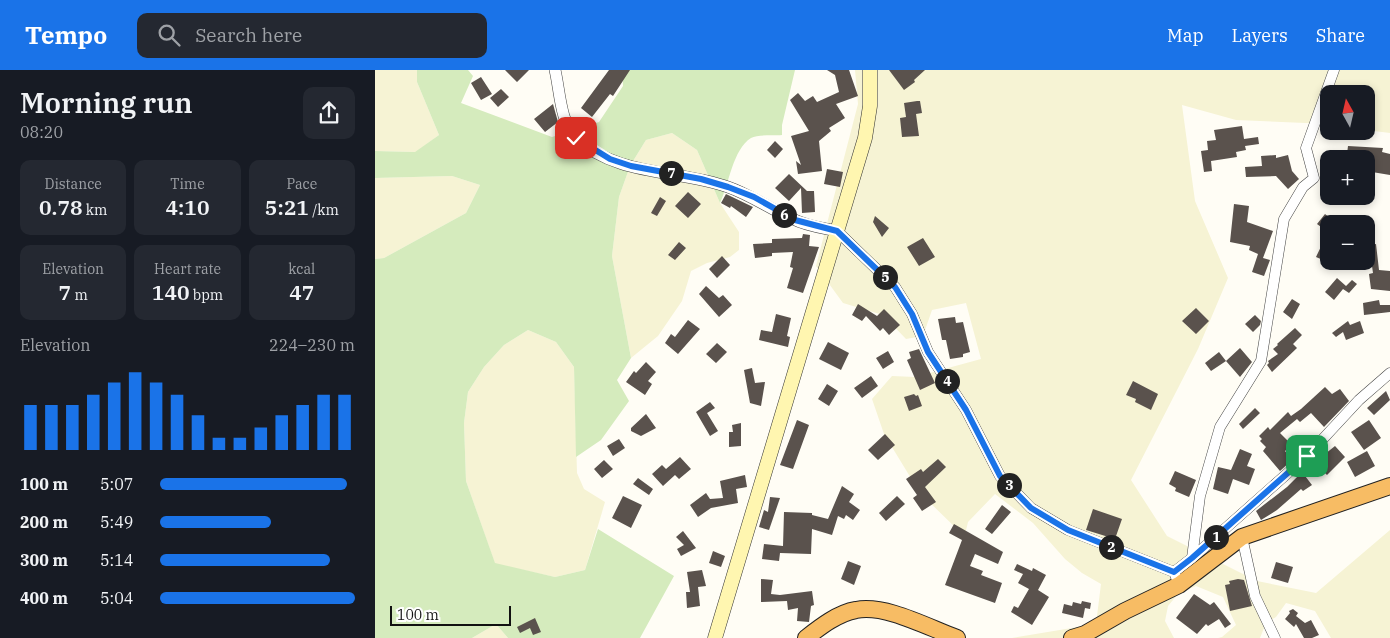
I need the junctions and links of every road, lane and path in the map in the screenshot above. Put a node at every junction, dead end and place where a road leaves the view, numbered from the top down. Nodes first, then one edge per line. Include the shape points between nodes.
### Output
1 (555, 70) edge
2 (870, 70) edge
3 (1334, 70) edge
4 (837, 231) junction
5 (1390, 373) edge
6 (1390, 486) edge
7 (1242, 537) junction
8 (1192, 558) junction
9 (1176, 578) junction
10 (1081, 637) edge
11 (715, 638) edge
12 (806, 638) edge
13 (957, 638) edge
14 (1275, 638) edge

1 - 4 street via 569,127 576,138 598,153 631,166 728,187 754,197 795,220
2 - 4 main road via 868,123
3 - 8 street via 1306,148 1315,178 1303,187 1284,219 1261,361 1220,427 1200,496
4 - 9 street via 895,287 912,314 928,352 966,410 1000,476 1025,502 1068,530
4 - 11 main road
5 - 8 street via 1359,400 1307,456
6 - 7 highway
7 - 9 highway
7 - 14 street via 1255,596
8 - 9 street
9 - 10 highway
12 - 13 highway via 827,622 856,610 878,609

